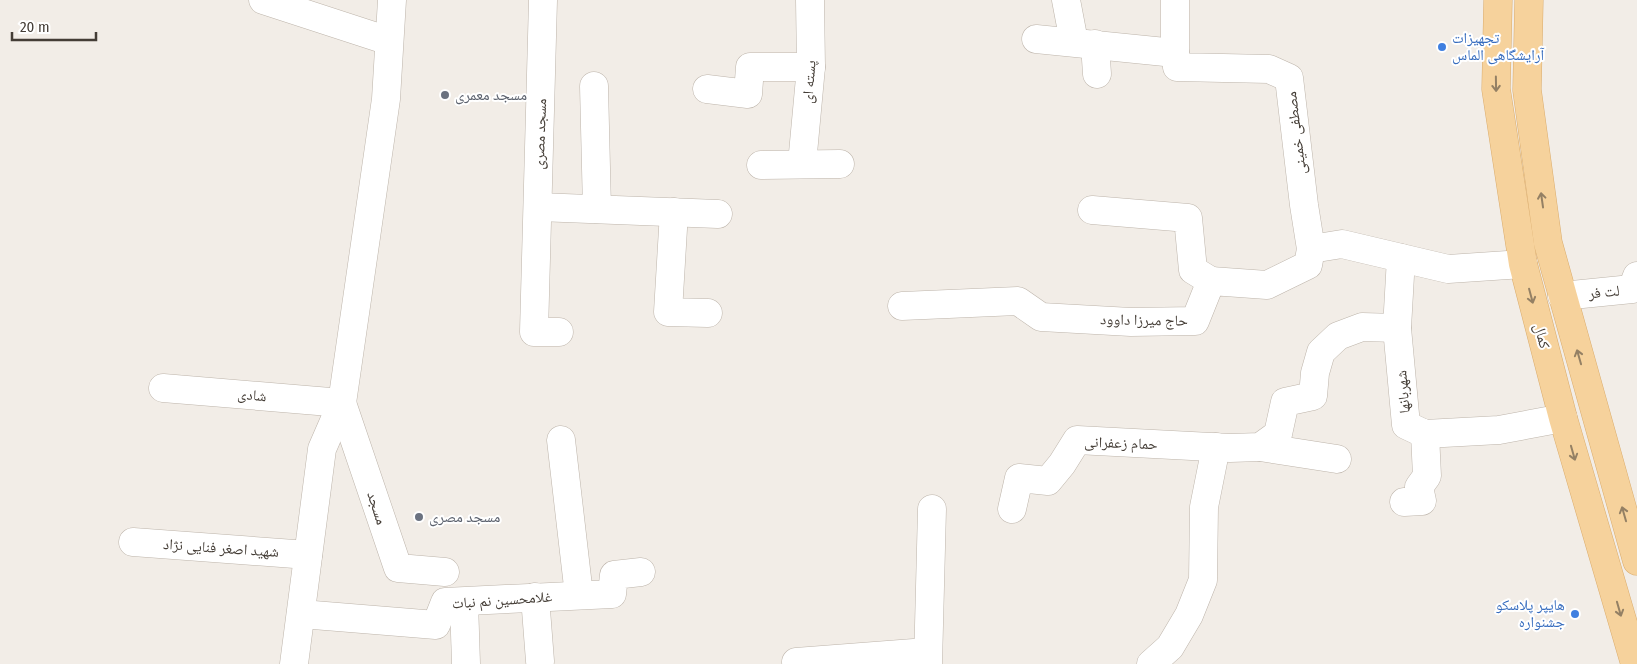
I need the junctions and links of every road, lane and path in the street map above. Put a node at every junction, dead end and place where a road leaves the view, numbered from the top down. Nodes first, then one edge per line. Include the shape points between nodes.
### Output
1 (263, 0) edge
2 (392, 0) edge
3 (543, 0) edge
4 (810, 0) edge
5 (1066, 0) edge
6 (1176, 0) edge
7 (1498, 0) edge
8 (1529, 0) edge
9 (1036, 39) dead end
10 (389, 41) junction
11 (1085, 43) junction
12 (1175, 53) junction
13 (811, 67) junction
14 (1098, 74) dead end
15 (594, 86) dead end
16 (707, 89) dead end
17 (802, 164) junction
18 (840, 164) dead end
19 (760, 165) dead end
20 (538, 207) junction
21 (597, 209) junction
22 (1092, 210) dead end
23 (674, 212) junction
24 (718, 214) dead end
25 (1311, 249) junction
26 (1402, 258) junction
27 (1523, 264) junction
28 (1211, 281) junction
29 (1635, 286) edge
30 (1562, 296) junction
31 (902, 306) dead end
32 (708, 313) dead end
33 (1396, 328) junction
34 (559, 332) dead end
35 (163, 388) dead end
36 (342, 403) junction
37 (1563, 418) junction
38 (1425, 434) junction
39 (561, 440) dead end
40 (1216, 447) junction
41 (1260, 447) junction
42 (1338, 459) dead end
43 (1404, 502) dead end
44 (932, 509) dead end
45 (1012, 509) dead end
46 (133, 542) dead end
47 (308, 554) junction
48 (1637, 560) edge
49 (445, 572) dead end
50 (641, 572) dead end
51 (579, 595) junction
52 (535, 597) junction
53 (464, 602) junction
54 (301, 614) junction
55 (927, 658) edge
56 (540, 661) dead end
57 (796, 662) dead end
58 (294, 664) edge
59 (466, 664) edge
60 (1151, 664) edge
61 (1635, 664) edge

1 - 10 street
2 - 10 street
3 - 20 street, مسجد مصری
4 - 13 street, پسته ای
5 - 11 street
6 - 12 street
7 -> 27 main road, کمال via 1496,89
30 -> 8 main road, کمال via 1548,243 1527,90
9 - 11 street
10 - 36 street via 386,99
11 - 12 street
11 - 14 street
12 - 25 street, مصطفی خمینی via 1176,66 1269,69 1289,78
13 - 16 street via 750,67 748,94
13 - 17 street, پسته ای
15 - 21 street
17 - 18 street
17 - 19 street
20 - 21 street
20 - 34 street, مسجد مصری via 534,332
21 - 23 street
22 - 28 street via 1188,218 1193,270
23 - 24 street
23 - 32 street via 668,312
25 - 26 street via 1342,244
25 - 28 street via 1308,265 1267,286
26 - 27 street via 1448,269
26 - 33 street, شهربانها
27 -> 37 main road, کمال
28 - 31 street, حاج میرزا داوود via 1195,321 1132,322 1041,317 1018,301
29 - 30 street, لت فر
48 -> 30 main road, کمال
33 - 38 street, شهربانها via 1406,425
33 - 41 street via 1362,326 1338,336 1321,352 1313,396 1286,402 1278,434
35 - 36 street, شادی
36 - 47 street via 322,449
36 - 49 street, مسجد via 398,568
37 - 38 street via 1499,430
37 -> 61 main road, کمال
38 - 43 street via 1427,476 1419,487 1422,501
39 - 51 street
40 - 41 street, حمام زعفرانی
40 - 45 street, حمام زعفرانی via 1077,440 1048,482 1019,478
40 - 60 street via 1204,507 1203,580 1189,615 1170,647
41 - 42 street, حمام زعفرانی
44 - 55 street
46 - 47 street, شهید اصغر فنایی نژاد
47 - 54 street
50 - 51 street, غلامحسین نم نبات via 614,575 612,594
51 - 52 street, غلامحسین نم نبات
52 - 53 street, غلامحسین نم نبات
52 - 56 street
53 - 54 street, غلامحسین نم نبات via 445,602 436,626
53 - 59 street
54 - 58 street
55 - 57 street

